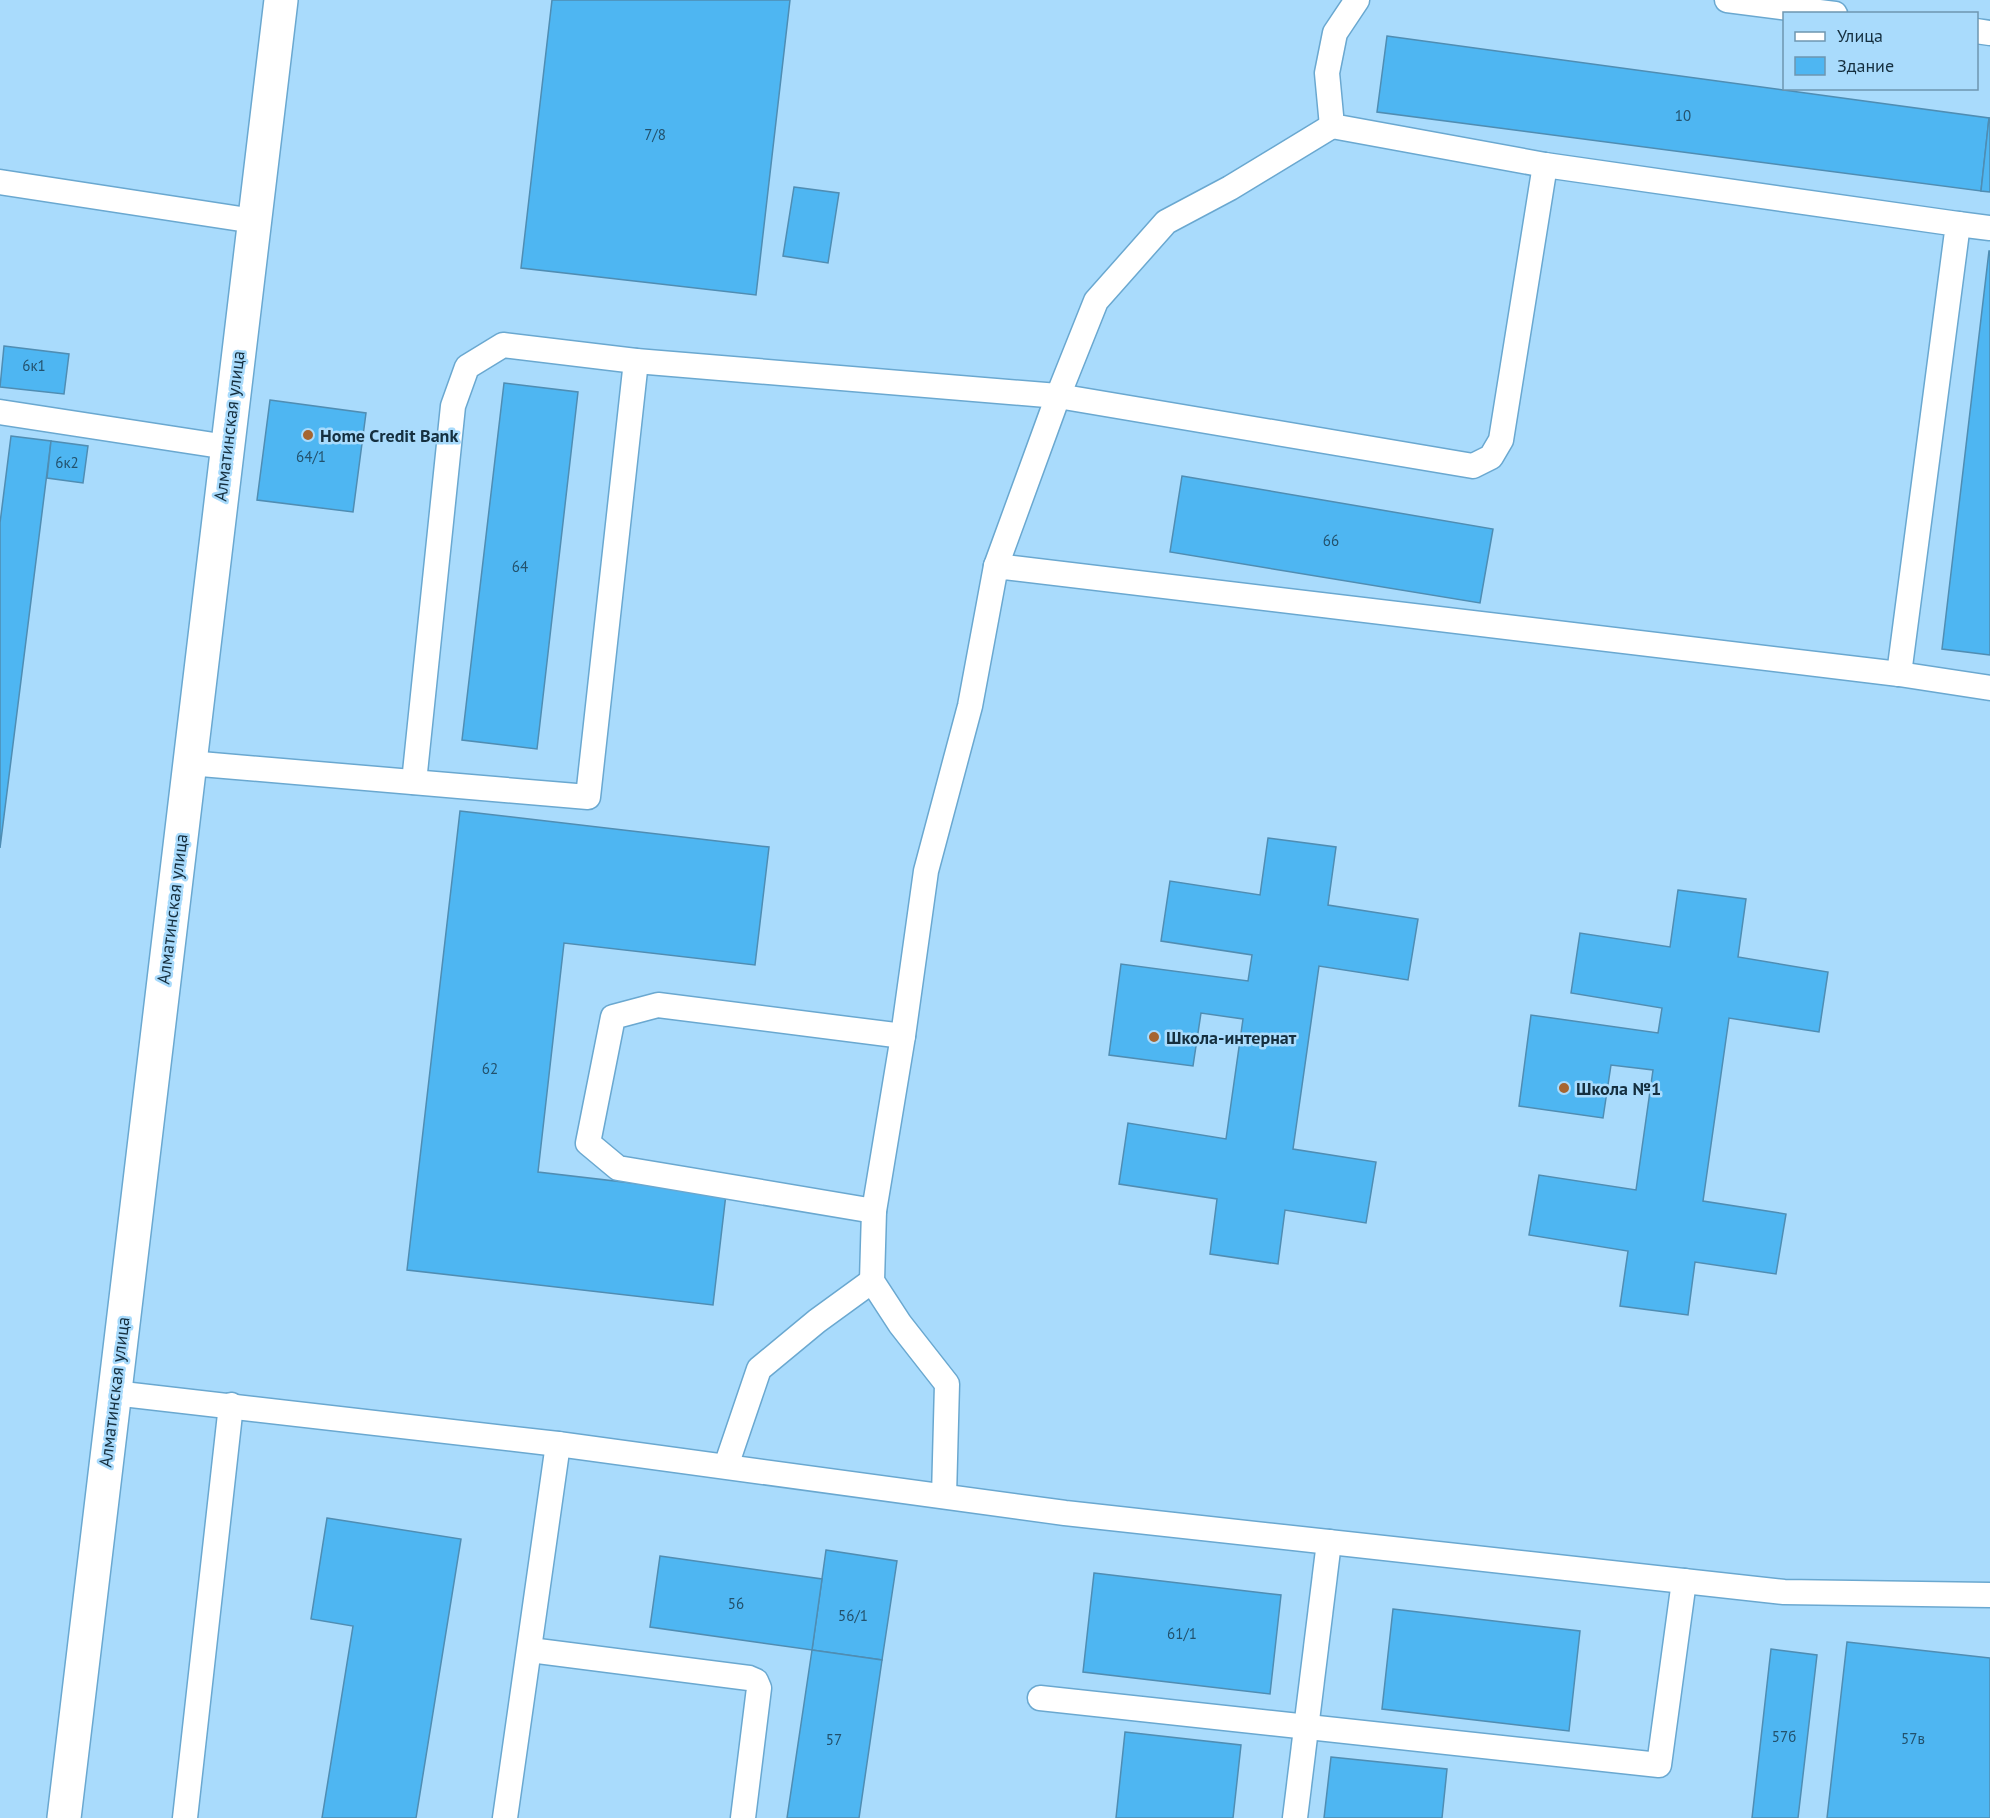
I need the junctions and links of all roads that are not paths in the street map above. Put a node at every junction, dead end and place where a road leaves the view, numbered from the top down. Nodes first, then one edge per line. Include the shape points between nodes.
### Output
1 (280, 0) edge
2 (1357, 0) edge
3 (1726, 0) edge
4 (1819, 12) edge
5 (1332, 126) junction
6 (1545, 165) junction
7 (0, 182) edge
8 (254, 221) junction
9 (1958, 224) junction
10 (1990, 228) edge
11 (636, 361) junction
12 (1058, 396) junction
13 (0, 412) edge
14 (227, 447) junction
15 (996, 566) junction
16 (1899, 674) junction
17 (1990, 688) edge
18 (189, 763) junction
19 (414, 782) junction
20 (903, 1036) junction
21 (874, 1211) junction
22 (872, 1281) junction
23 (114, 1393) junction
24 (231, 1406) junction
25 (558, 1444) junction
26 (726, 1466) junction
27 (944, 1497) junction
28 (1329, 1542) junction
29 (1684, 1581) junction
30 (1990, 1594) edge
31 (530, 1650) junction
32 (1040, 1698) dead end
33 (1306, 1726) junction
34 (64, 1818) edge
35 (185, 1818) edge
36 (504, 1818) edge
37 (743, 1818) edge
38 (1295, 1818) edge

1 - 8 street, Алматинская улица
2 - 5 lane via 1335,33 1327,74
3 - 4 lane
5 - 6 lane
5 - 12 lane via 1230,189 1166,222 1096,301
6 - 9 lane
6 - 12 lane via 1501,440 1491,457 1473,466
7 - 8 lane
8 - 14 street, Алматинская улица
9 - 10 lane
9 - 16 lane
11 - 12 lane
11 - 19 lane via 503,345 467,367 453,406
11 - 19 lane via 588,797
12 - 15 lane
13 - 14 lane
14 - 18 street, Алматинская улица
15 - 16 lane
15 - 20 lane via 970,706 926,871
16 - 17 lane
18 - 19 lane
18 - 23 street, Алматинская улица
20 - 21 lane
20 - 21 lane via 658,1005 613,1017 588,1143 618,1168
21 - 22 lane
22 - 26 lane via 759,1369
22 - 27 lane via 947,1384
23 - 24 lane
23 - 34 street, Алматинская улица
24 - 25 lane
24 - 35 lane
25 - 26 lane
25 - 31 lane
26 - 27 lane
27 - 28 lane
28 - 29 lane
28 - 33 lane
29 - 30 lane via 1784,1592
29 - 33 lane via 1659,1765
31 - 36 lane
31 - 37 lane via 756,1681 759,1688
32 - 33 lane
33 - 38 lane

